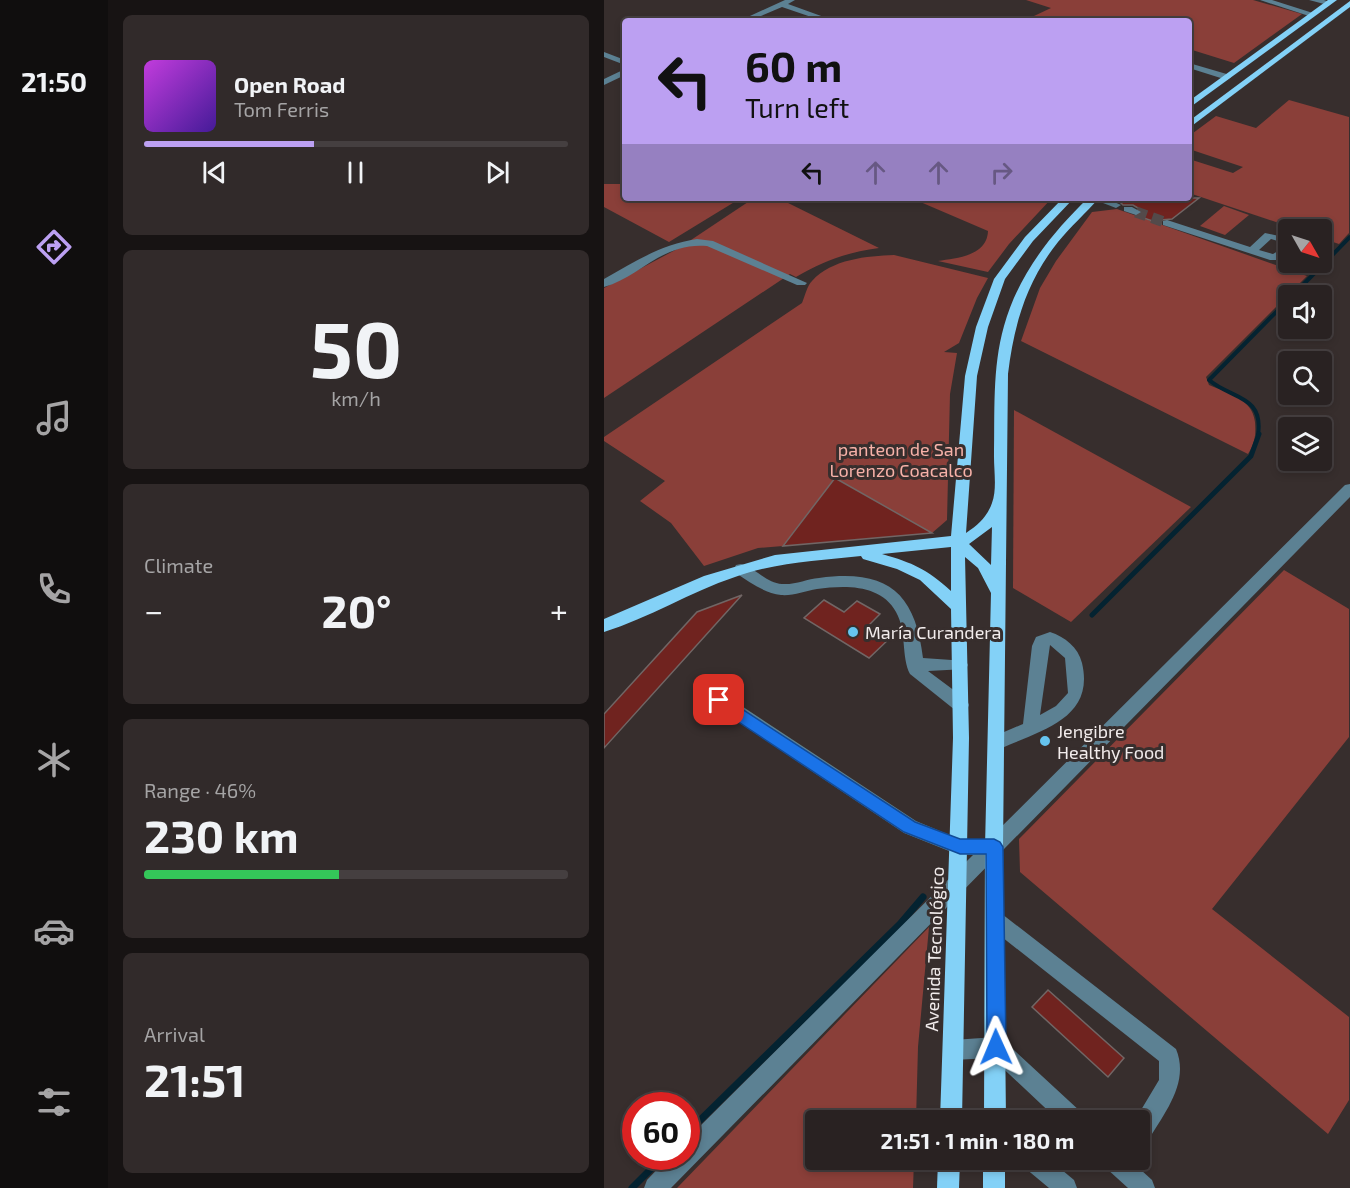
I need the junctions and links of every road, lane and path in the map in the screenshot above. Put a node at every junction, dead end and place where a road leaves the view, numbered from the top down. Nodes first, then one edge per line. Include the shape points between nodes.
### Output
1 (791, 0) edge
2 (1264, 0) edge
3 (1313, 0) edge
4 (1330, 2) edge
5 (1350, 3) edge
6 (781, 4) junction
7 (1312, 14) junction
8 (750, 18) edge
9 (822, 18) edge
10 (604, 54) edge
11 (622, 62) edge
12 (1192, 66) edge
13 (622, 73) edge
14 (1227, 77) junction
15 (604, 82) edge
16 (1192, 102) edge
17 (1192, 123) edge
18 (1066, 201) edge
19 (1092, 201) edge
20 (1167, 223) tunnel mouth
21 (1278, 238) edge
22 (1251, 251) junction
23 (1278, 257) edge
24 (801, 283) dead end
25 (604, 284) edge
26 (1350, 488) edge
27 (1001, 500) junction
28 (958, 542) junction
29 (856, 553) junction
30 (741, 569) junction
31 (999, 597) junction
32 (960, 608) junction
33 (604, 626) edge
34 (916, 664) junction
35 (960, 665) junction
36 (719, 700) dead end
37 (961, 705) junction
38 (1031, 726) junction
39 (996, 743) junction
40 (960, 847) junction
41 (994, 847) junction
42 (958, 883) junction
43 (995, 920) junction
44 (996, 1047) junction
45 (953, 1050) junction
46 (951, 1110) edge
47 (995, 1110) edge
48 (1062, 1110) edge
49 (1150, 1116) edge
50 (700, 1142) edge
51 (672, 1170) edge
52 (949, 1170) edge
53 (994, 1170) edge
54 (1045, 1170) edge
55 (1127, 1170) edge
56 (655, 1188) edge
57 (948, 1188) edge
58 (994, 1188) edge
59 (1066, 1188) edge
60 (1144, 1188) edge

1 - 6 street
2 - 7 street
3 - 4 street
4 - 7 main road
5 - 17 main road
6 - 8 street
6 - 9 street
7 - 14 main road
10 - 11 street
12 - 14 street
13 - 15 street
14 - 16 main road
18 - 28 main road, Avenida Tecnológico via 1029,239 1000,279 982,327 971,376
19 - 27 main road via 1065,225 1035,267 1009,327 1002,374
20 - 22 street
21 - 22 street via 1269,235
22 - 23 street
24 - 25 street via 698,241 672,248
26 - 41 street
27 - 28 main road via 982,529
27 - 31 main road
28 - 29 main road
28 - 31 main road via 986,569
28 - 32 main road, Avenida Tecnológico
29 - 30 main road via 775,560
29 - 32 main road via 893,562 925,576
30 - 33 main road
30 - 34 street via 778,589 839,581 874,585 888,592 907,614
31 - 39 main road
32 - 35 main road, Avenida Tecnológico
34 - 35 street
34 - 37 street via 918,672
35 - 37 main road, Avenida Tecnológico
36 - 40 street via 910,827
37 - 40 main road, Avenida Tecnológico
38 - 38 street via 1062,710 1076,691 1074,659 1068,649 1050,638 1040,646
38 - 39 street
39 - 41 main road
40 - 41 street
40 - 42 main road, Avenida Tecnológico
41 - 42 street
41 - 43 main road
42 - 45 main road, Avenida Tecnológico
42 - 50 street
43 - 44 main road
43 - 49 street via 1169,1056 1170,1082
44 - 45 street
44 - 47 main road
44 - 48 street
45 - 46 main road, Avenida Tecnológico
51 - 56 street
52 - 57 main road
53 - 58 main road
54 - 59 street
55 - 60 street

